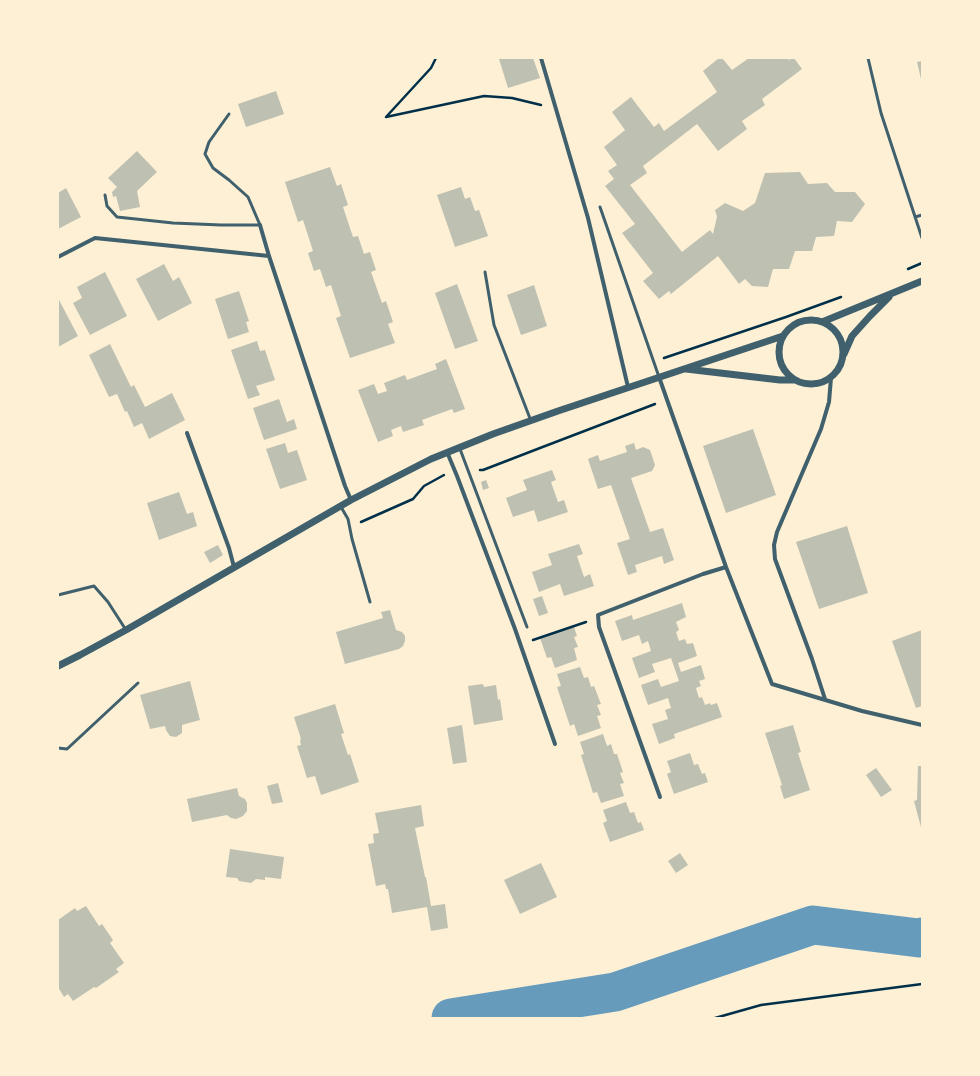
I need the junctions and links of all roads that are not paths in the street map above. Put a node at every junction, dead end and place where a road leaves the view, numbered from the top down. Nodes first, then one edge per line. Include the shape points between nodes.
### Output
1 (541, 58) edge
2 (868, 58) edge
3 (229, 114) dead end
4 (105, 195) dead end
5 (600, 206) dead end
6 (922, 215) edge
7 (915, 217) junction
8 (260, 225) junction
9 (922, 238) edge
10 (268, 256) junction
11 (58, 257) edge
12 (485, 272) dead end
13 (922, 281) edge
14 (892, 294) junction
15 (822, 322) junction
16 (783, 336) junction
17 (843, 356) junction
18 (684, 368) junction
19 (659, 377) junction
20 (831, 378) junction
21 (795, 380) junction
22 (628, 387) junction
23 (532, 421) junction
24 (187, 433) dead end
25 (460, 447) junction
26 (447, 452) junction
27 (351, 500) junction
28 (340, 506) junction
29 (234, 567) junction
30 (726, 567) junction
31 (58, 595) edge
32 (370, 602) dead end
33 (527, 627) road end
34 (126, 630) junction
35 (58, 666) edge
36 (138, 683) dead end
37 (824, 700) junction
38 (922, 725) edge
39 (555, 744) dead end
40 (58, 748) edge
41 (660, 798) dead end

1 - 22 street via 588,218
2 - 7 lane via 880,113
3 - 8 lane via 209,142 205,154 213,168 248,197
4 - 8 lane via 107,206 117,217 173,223
5 - 19 lane
6 - 7 lane
7 - 9 lane
8 - 10 street
10 - 11 street via 95,238
10 - 27 street
12 - 23 lane via 494,325
13 - 14 street
14 - 15 street
14 - 17 street via 852,336
15 - 16 street via 800,322
15 - 17 street via 836,332 843,347
16 - 18 street
16 - 21 street via 779,346 781,366
17 - 20 street via 837,372
18 - 19 street
18 - 21 street
19 - 22 street
19 - 30 street
20 - 21 street via 814,385
20 - 37 street via 829,402 821,429 777,532 774,546 775,559 812,659
22 - 23 street
23 - 25 street
24 - 29 street
25 - 26 street
25 - 33 lane
26 - 27 street
26 - 39 street via 515,629
27 - 28 street
28 - 29 street
28 - 32 lane via 348,519
29 - 34 street
30 - 37 street via 772,684
30 - 41 street via 598,615 599,627
31 - 34 lane via 94,586
34 - 35 street
36 - 40 lane via 67,749
37 - 38 street via 862,712

